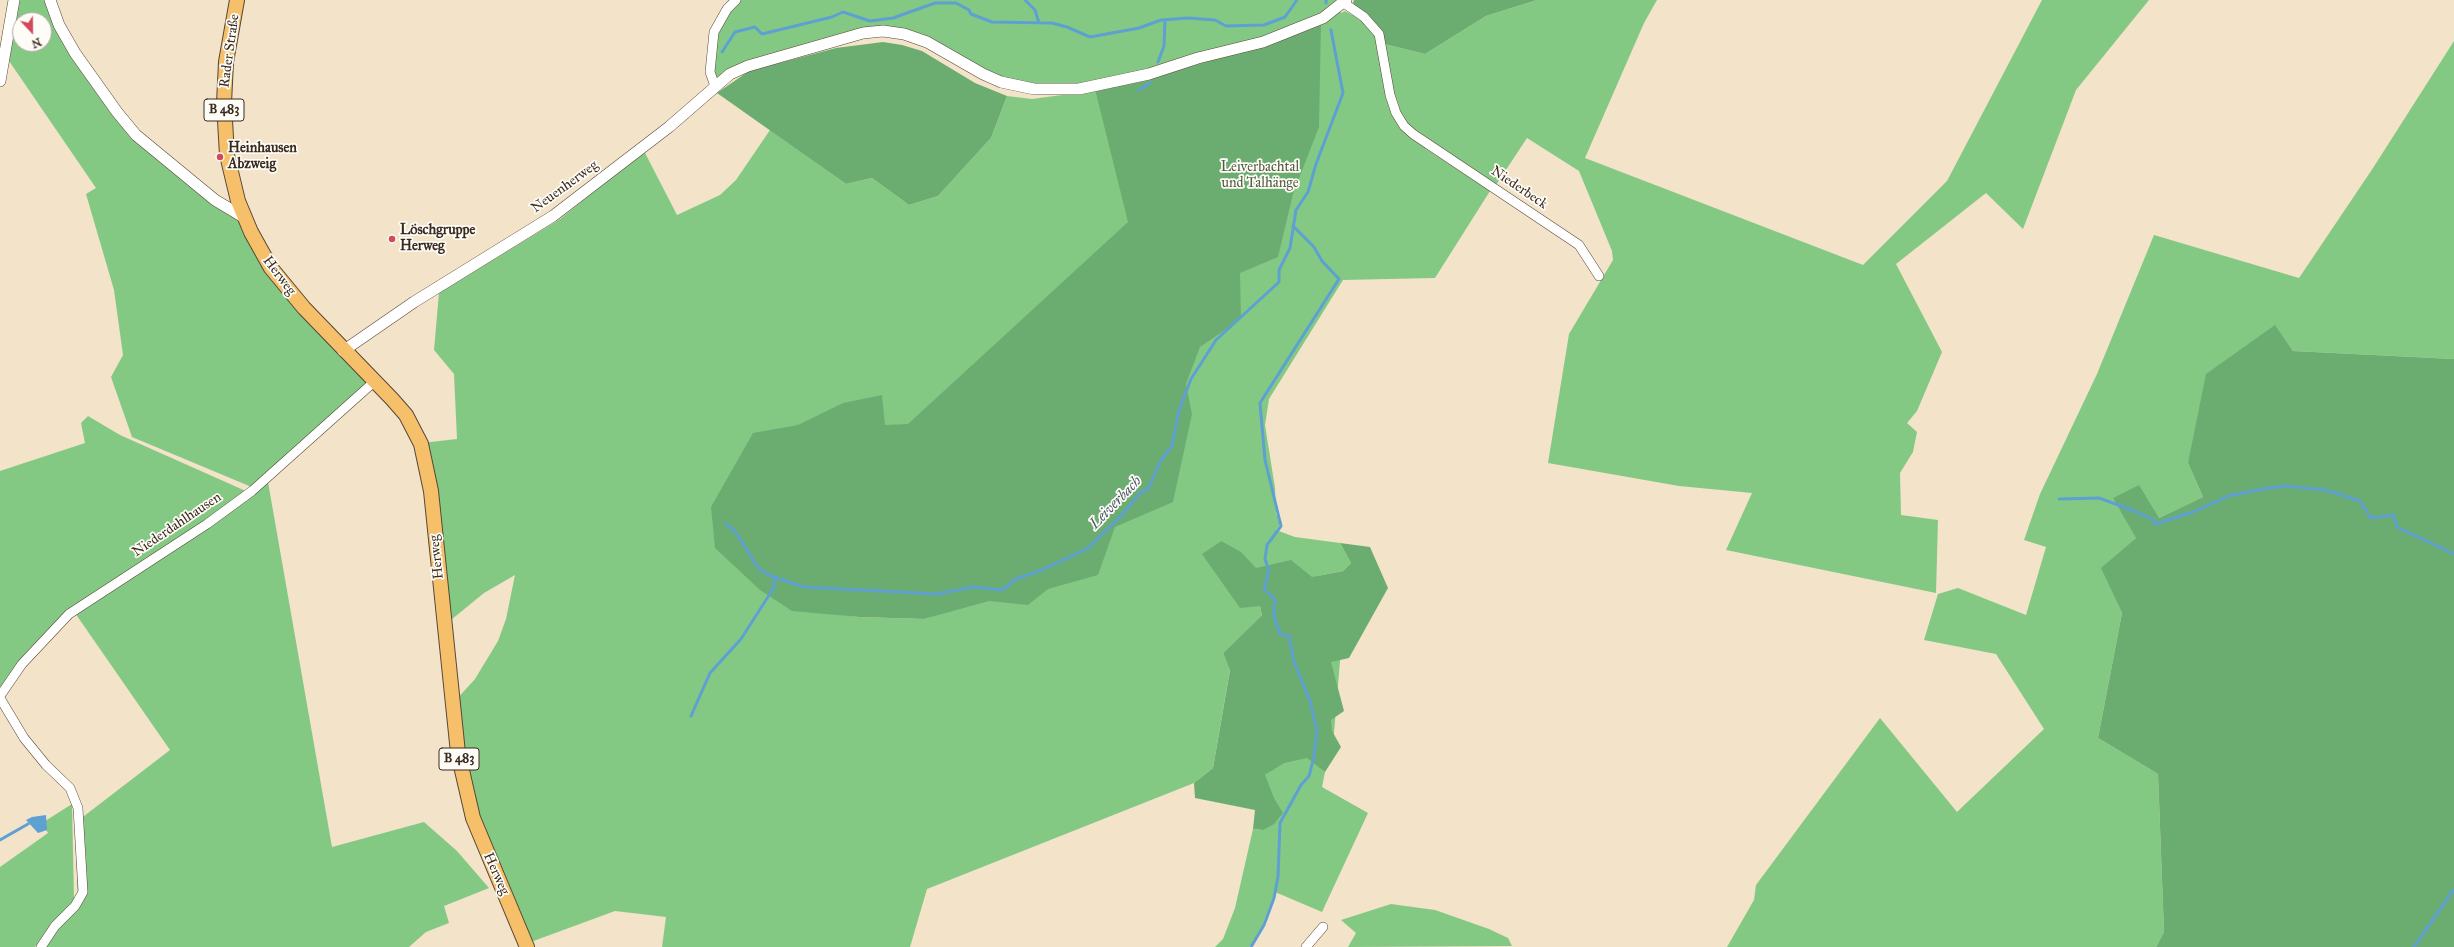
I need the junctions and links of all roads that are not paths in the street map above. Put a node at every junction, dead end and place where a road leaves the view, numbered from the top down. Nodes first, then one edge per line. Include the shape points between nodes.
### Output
1 (14, 0) edge
2 (50, 0) edge
3 (237, 0) edge
4 (736, 0) edge
5 (1345, 2) edge
6 (0, 81) edge
7 (715, 86) junction
8 (245, 218) junction
9 (1599, 276) dead end
10 (343, 351) junction
11 (375, 381) junction
12 (0, 697) edge
13 (1323, 927) dead end
14 (41, 947) edge
15 (527, 947) edge
16 (1306, 947) edge

1 - 6 street
2 - 8 street via 59,25 75,53 136,135 215,200
3 - 8 main road, Rader Straße / B 483 via 226,62 224,103 229,170
4 - 7 street via 727,9 714,32 710,72 711,81
5 - 7 street, Neuenherweg via 1305,27 1262,42 1198,58 1149,74 1080,89 1034,89 1001,82 928,42 884,31 835,40 748,66 730,74
5 - 9 street, Niederbeck via 1364,17 1379,34 1390,95 1404,126 1579,246
7 - 10 street, Neuenherweg via 669,127 554,216 414,302
8 - 10 main road, Herweg / B 483 via 271,268
10 - 11 main road, Herweg / B 483
11 - 12 street, Niederdahlhausen via 252,490 207,524 69,614 22,664
11 - 15 main road, Herweg / B 483 via 406,415 426,462 458,753 473,818
12 - 14 street, Niederdahlhausen via 24,738 46,765 70,788 78,808 83,892 75,906 55,926
13 - 16 street

